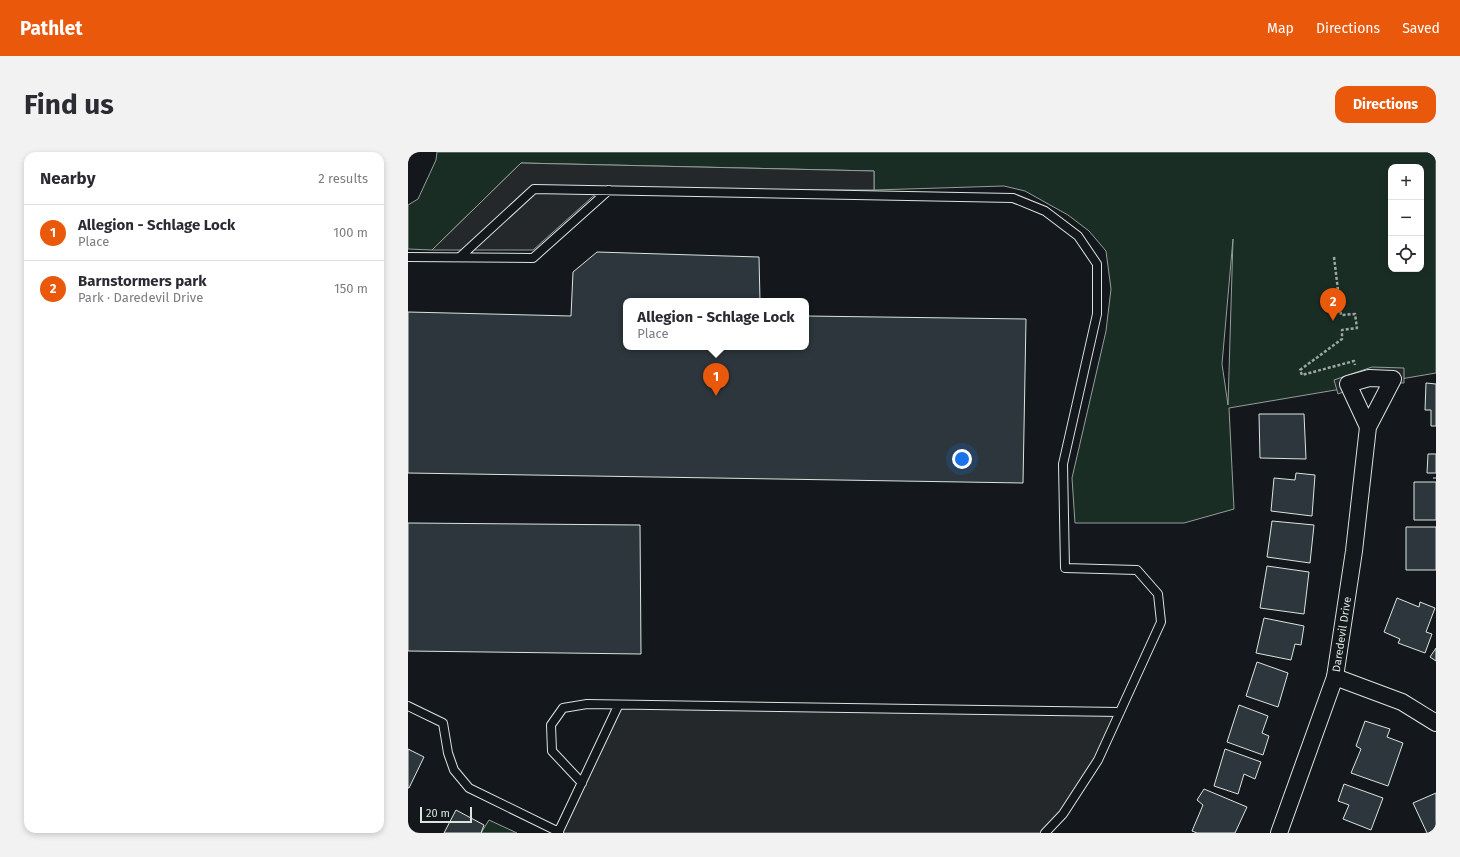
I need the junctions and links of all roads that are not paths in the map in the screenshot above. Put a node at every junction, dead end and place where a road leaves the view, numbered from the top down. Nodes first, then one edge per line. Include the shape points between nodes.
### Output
1 (609, 190) junction
2 (408, 257) edge
3 (460, 257) junction
4 (1368, 427) dead end
5 (1335, 677) junction
6 (408, 706) edge
7 (618, 706) junction
8 (1120, 712) junction
9 (1436, 723) edge
10 (582, 783) junction
11 (559, 833) edge
12 (1045, 833) edge
13 (1280, 833) edge

1 - 3 lane via 532,258
1 - 3 lane via 534,189
1 - 8 lane via 1013,198 1045,211 1078,236 1097,264 1097,314 1063,464 1065,568 1137,570 1158,594 1161,622
2 - 3 lane
4 - 5 street, Daredevil Drive via 1354,551
5 - 9 street via 1402,702
5 - 13 street, Daredevil Drive
6 - 11 lane via 443,723 454,770 469,788
7 - 8 lane
7 - 10 lane
7 - 10 lane via 587,704 564,708 551,726 552,751
8 - 12 lane via 1098,760 1063,814
10 - 11 lane

